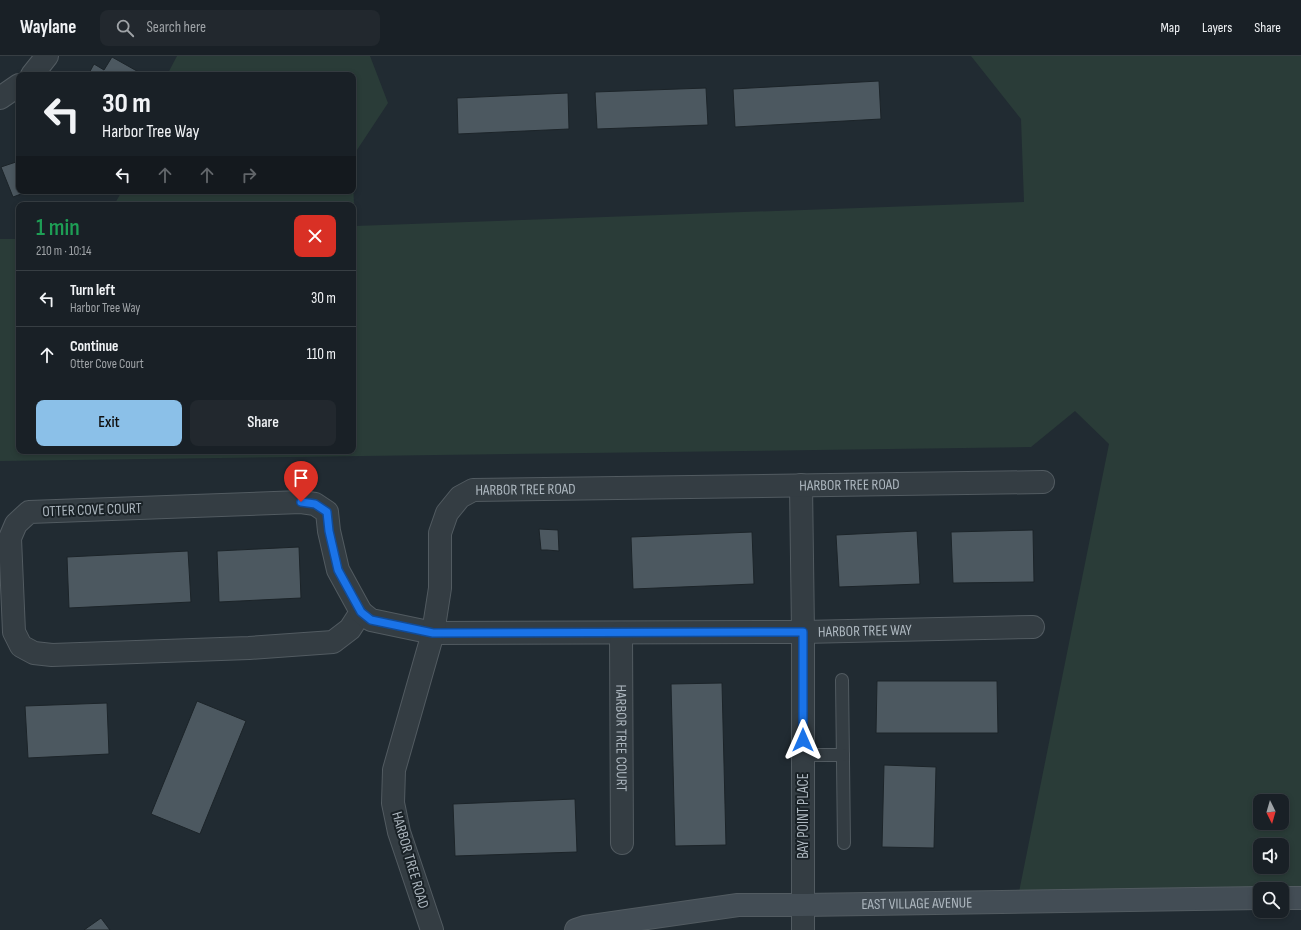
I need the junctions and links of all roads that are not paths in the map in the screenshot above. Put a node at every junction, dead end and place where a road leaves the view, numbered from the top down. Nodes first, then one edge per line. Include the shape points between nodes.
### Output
1 (47, 56) edge
2 (34, 72) edge
3 (16, 87) edge
4 (0, 98) edge
5 (1043, 482) dead end
6 (801, 485) junction
7 (361, 612) junction
8 (1033, 627) dead end
9 (803, 632) junction
10 (433, 633) junction
11 (621, 633) junction
12 (842, 680) dead end
13 (803, 755) junction
14 (843, 755) junction
15 (622, 843) dead end
16 (844, 843) dead end
17 (1253, 898) edge
18 (1289, 898) edge
19 (1301, 898) edge
20 (803, 905) junction
21 (432, 930) edge
22 (576, 930) edge
23 (803, 930) edge

1 - 2 street
3 - 4 street
5 - 6 street, HARBOR TREE ROAD
6 - 9 street, BAY POINT PLACE
6 - 10 street, HARBOR TREE ROAD via 473,490 460,497 447,513 440,533 440,588
7 - 7 street, OTTER COVE COURT via 350,629 333,642 52,655 34,653 21,646 14,632 10,538 16,524 28,512 301,502 315,504 327,512 338,570
7 - 10 street via 371,620
8 - 9 street, HARBOR TREE WAY
9 - 11 street, HARBOR TREE WAY
9 - 13 street, BAY POINT PLACE
10 - 11 street, HARBOR TREE WAY
10 - 21 street, HARBOR TREE ROAD via 394,770 393,803 399,832
11 - 15 street, HARBOR TREE COURT
12 - 14 lane
13 - 14 lane
13 - 20 street, BAY POINT PLACE
14 - 16 lane
17 - 20 street, EAST VILLAGE AVENUE
18 - 19 street
20 - 22 street, EAST VILLAGE AVENUE via 738,905
20 - 23 street, BAY POINT PLACE

